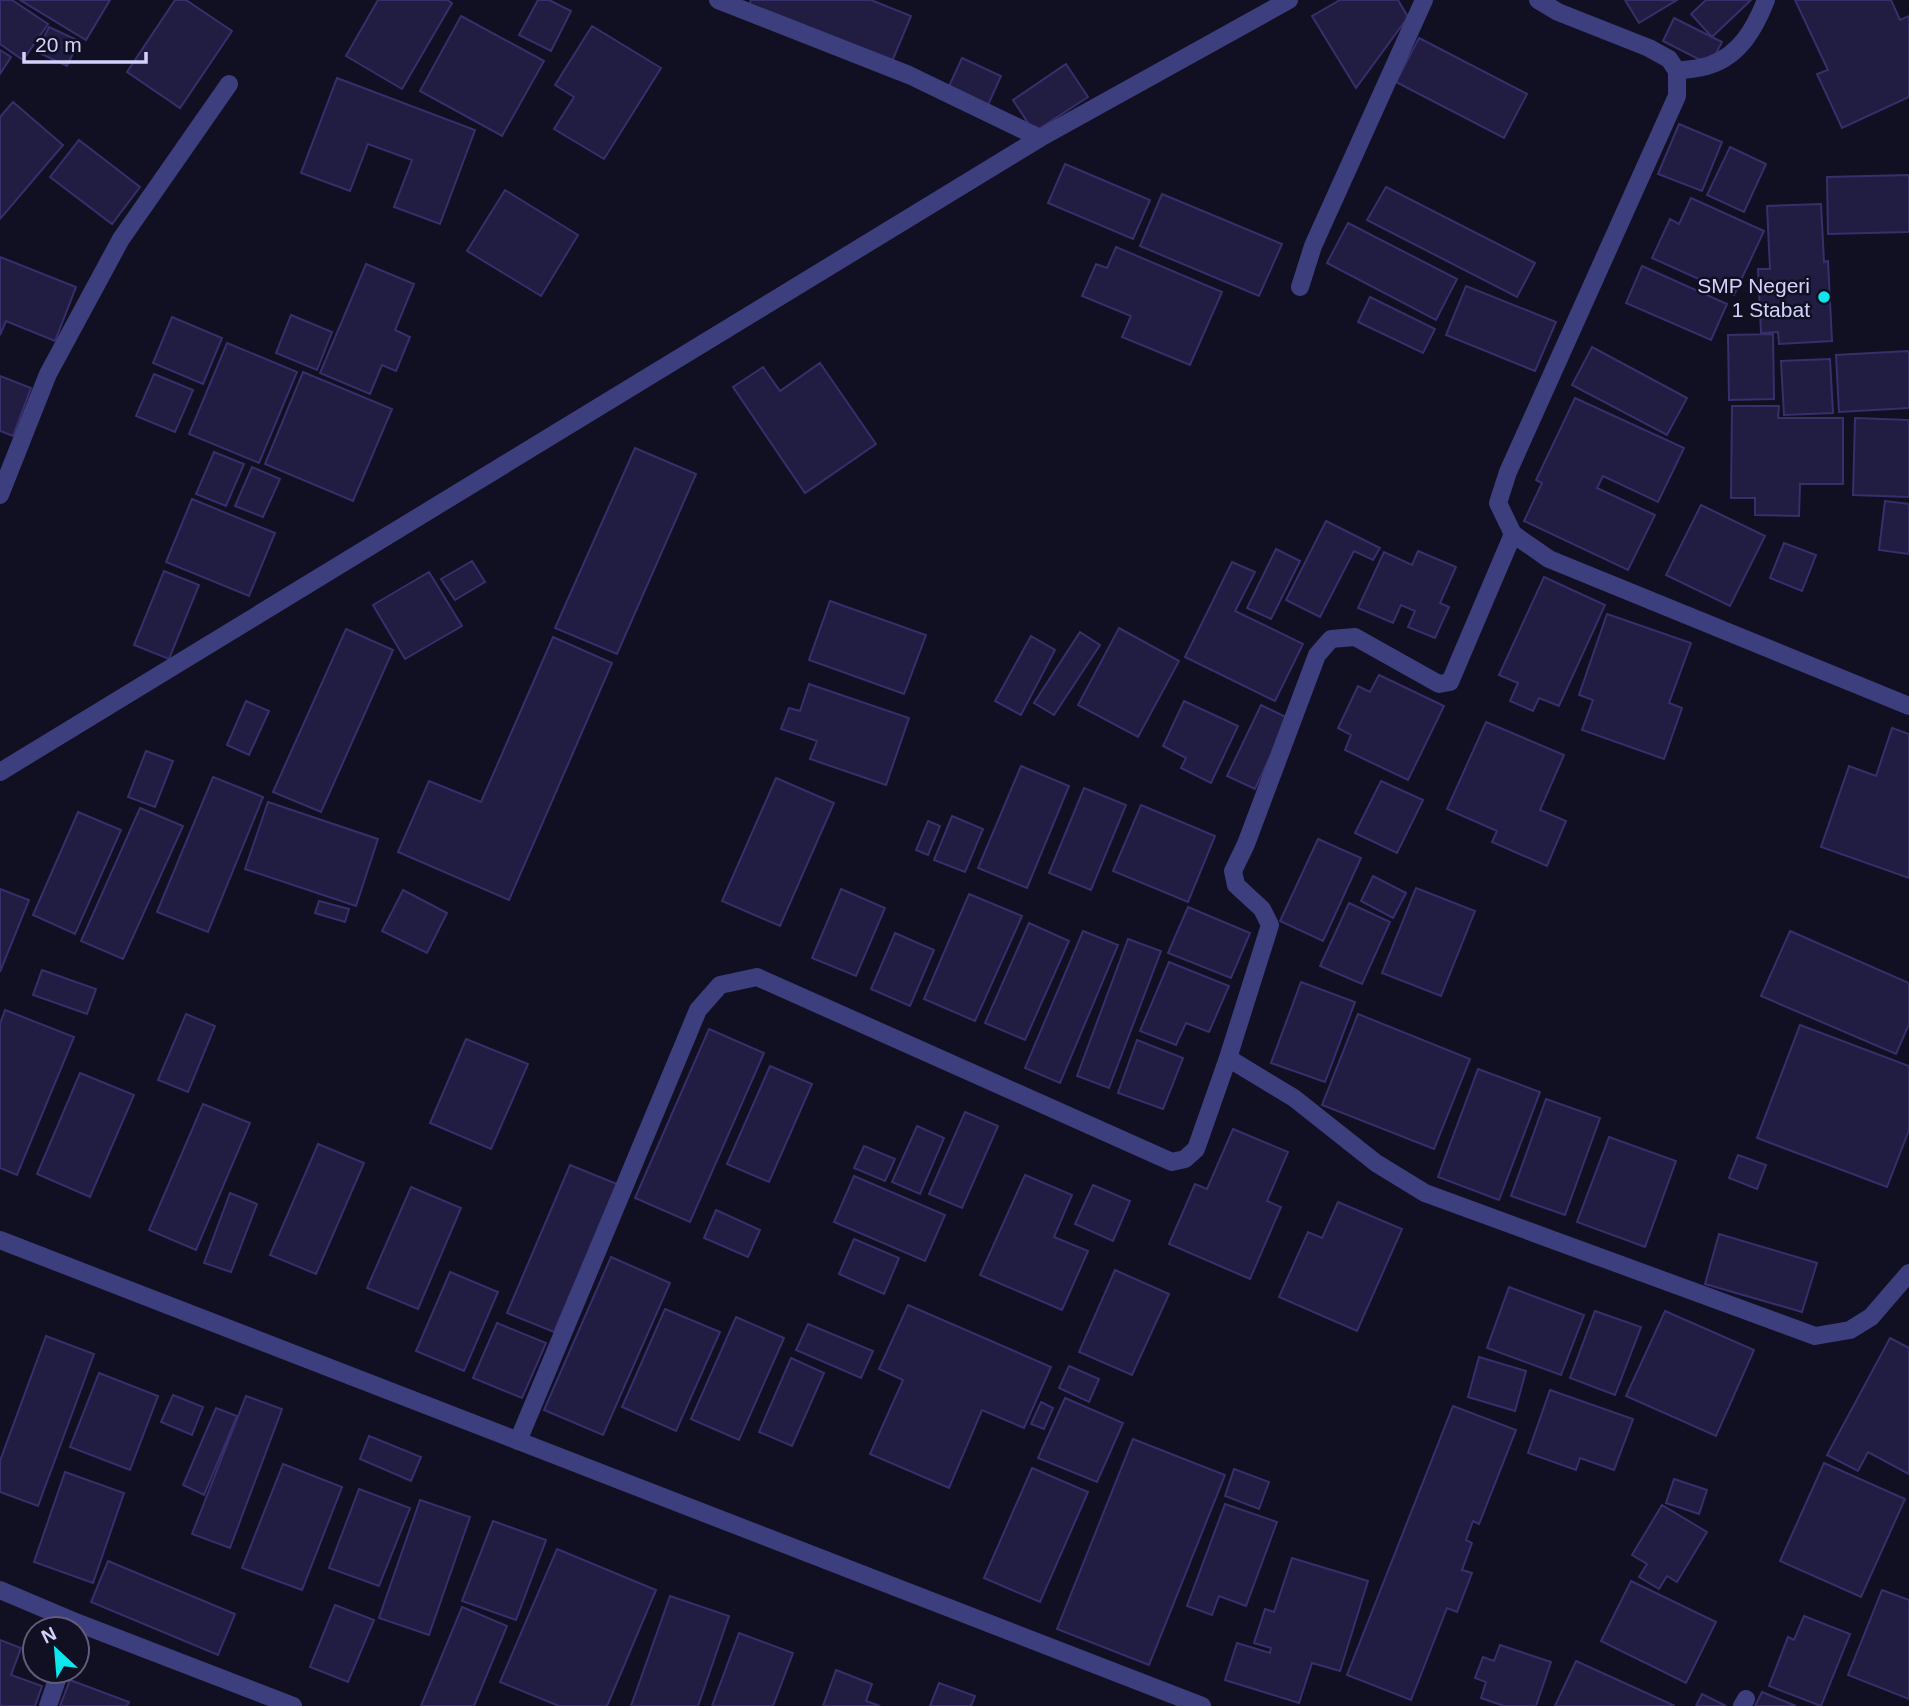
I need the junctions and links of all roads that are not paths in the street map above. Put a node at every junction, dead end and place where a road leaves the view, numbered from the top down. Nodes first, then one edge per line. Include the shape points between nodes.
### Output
1 (718, 0) edge
2 (1289, 0) edge
3 (1424, 0) edge
4 (1538, 0) edge
5 (1766, 0) edge
6 (1677, 71) junction
7 (229, 84) dead end
8 (1040, 138) junction
9 (1300, 287) dead end
10 (0, 495) edge
11 (1513, 534) junction
12 (1909, 706) edge
13 (0, 772) edge
14 (1228, 1058) junction
15 (0, 1240) edge
16 (1909, 1273) edge
17 (518, 1441) junction
18 (0, 1590) edge
19 (53, 1615) edge
20 (91, 1632) edge
21 (55, 1685) edge
22 (48, 1706) edge
23 (293, 1706) edge
24 (1202, 1706) edge

1 - 8 street via 909,75
2 - 8 street
3 - 9 street via 1313,246
4 - 6 street via 1650,48 1669,59
5 - 6 street via 1741,47 1711,65
6 - 11 street via 1677,96 1508,472 1498,503
7 - 10 street via 121,239 48,374
8 - 13 street
11 - 12 street via 1549,559
11 - 14 street via 1450,682 1439,684 1355,637 1331,639 1317,655 1233,871 1236,885 1262,909 1270,925
14 - 16 street via 1294,1098 1376,1163 1425,1193 1815,1336 1850,1330 1871,1317
14 - 17 street via 1196,1149 1185,1159 1172,1162 757,977 720,985 698,1010
15 - 17 street
17 - 24 street
18 - 19 street
20 - 23 street
21 - 22 street

